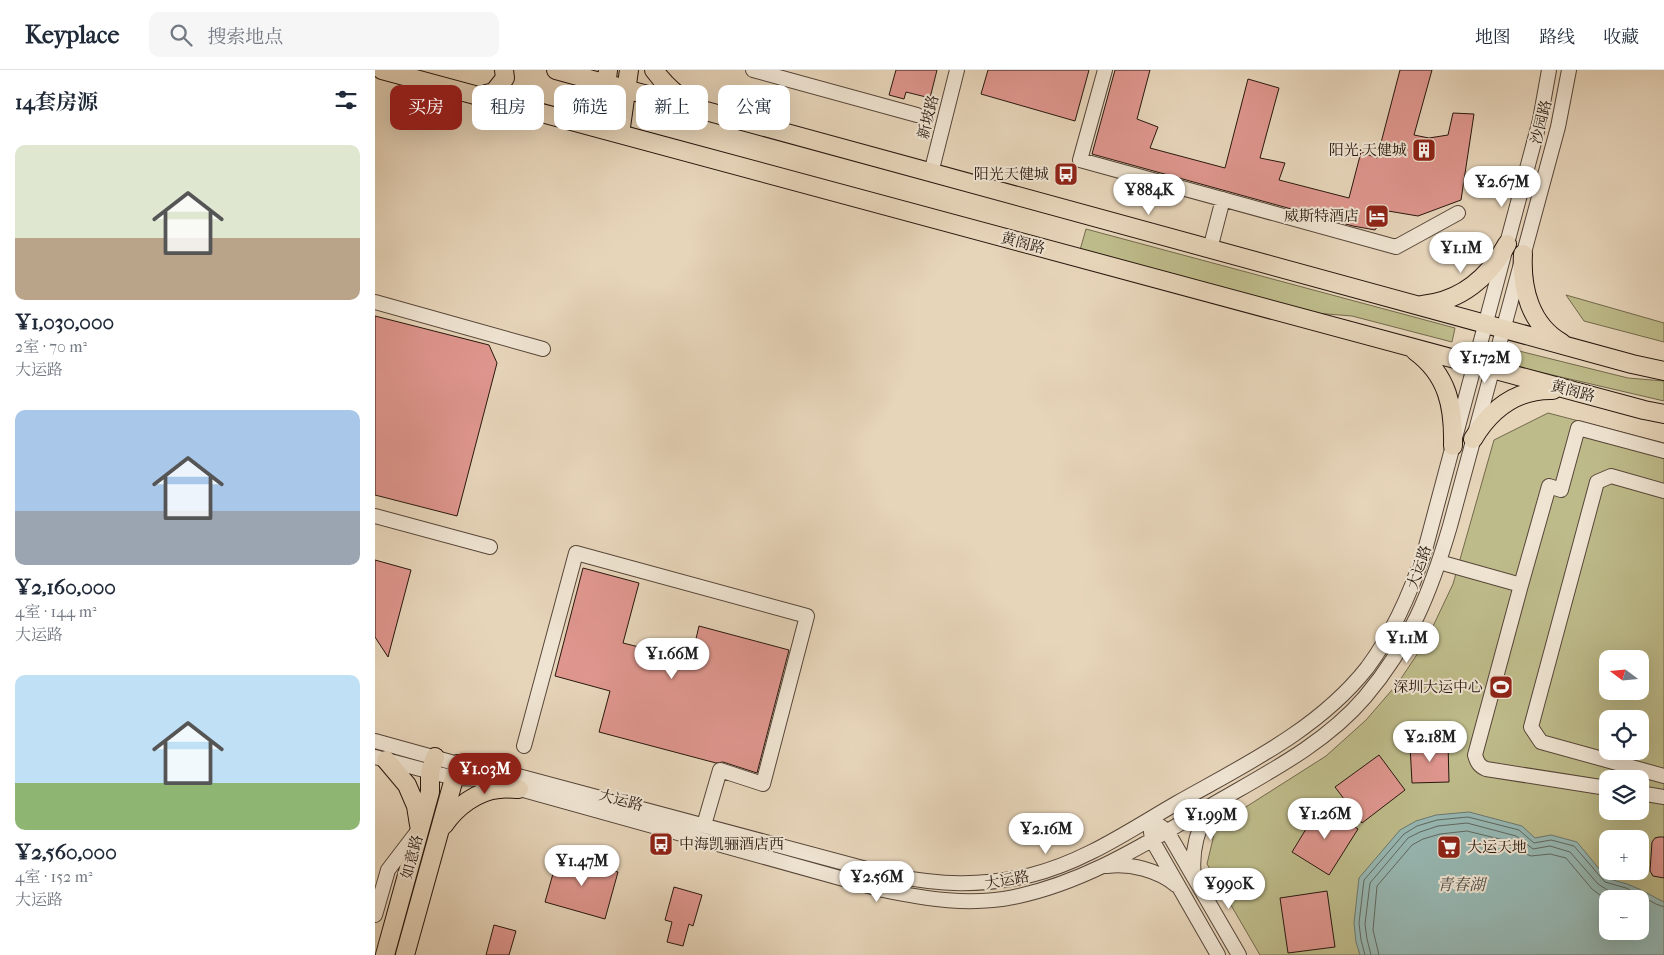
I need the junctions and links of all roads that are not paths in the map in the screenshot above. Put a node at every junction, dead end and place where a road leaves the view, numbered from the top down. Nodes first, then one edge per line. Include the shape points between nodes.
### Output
1 (382, 70) edge
2 (504, 70) edge
3 (556, 70) edge
4 (629, 70) edge
5 (654, 70) edge
6 (753, 70) edge
7 (957, 70) edge
8 (1105, 70) edge
9 (1549, 70) edge
10 (1569, 70) edge
11 (608, 77) edge
12 (500, 85) edge
13 (666, 85) edge
14 (627, 90) junction
15 (636, 92) edge
16 (472, 94) edge
17 (708, 112) edge
18 (917, 115) dead end
19 (605, 130) edge
20 (620, 134) junction
21 (931, 173) junction
22 (1223, 199) junction
23 (1458, 213) dead end
24 (1507, 244) junction
25 (1210, 249) junction
26 (1523, 254) junction
27 (375, 302) edge
28 (1416, 305) junction
29 (1486, 324) junction
30 (1503, 329) junction
31 (1410, 348) junction
32 (1571, 348) junction
33 (543, 349) dead end
34 (1486, 360) junction
35 (1664, 371) edge
36 (1568, 390) junction
37 (1664, 414) edge
38 (1473, 439) junction
39 (1453, 446) junction
40 (1664, 451) edge
41 (1664, 491) edge
42 (375, 516) edge
43 (490, 547) dead end
44 (1439, 562) junction
45 (1521, 585) junction
46 (375, 740) edge
47 (524, 746) dead end
48 (380, 759) edge
49 (433, 765) junction
50 (456, 771) junction
51 (1664, 776) edge
52 (1599, 787) edge
53 (519, 789) junction
54 (1649, 794) edge
55 (1664, 797) edge
56 (1220, 800) junction
57 (1150, 819) junction
58 (704, 825) junction
59 (419, 830) junction
60 (1167, 831) junction
61 (439, 834) junction
62 (1152, 840) junction
63 (1104, 866) junction
64 (1195, 879) junction
65 (1180, 888) junction
66 (375, 915) edge
67 (407, 953) edge
68 (385, 955) edge
69 (1218, 955) edge
70 (1239, 955) edge

1 - 16 main road, 黄阁路
2 - 12 main road via 505,78
3 - 11 main road
4 - 14 main road
5 - 13 main road
6 - 18 street
7 - 21 street, 新坡路
8 - 22 street via 1080,160
9 - 24 street, 沙园路 via 1540,120
10 - 26 street, 沙园路 via 1558,127
11 - 14 main road
14 - 15 main road
14 - 20 main road
17 - 21 main road
19 - 20 main road, 黄阁路
20 - 31 main road, 黄阁路
21 - 25 main road
22 - 23 street via 1396,247
22 - 25 street
24 - 28 main road via 1492,267 1469,290 1436,304
24 - 29 street, 沙园路
25 - 28 main road
26 - 30 street, 沙园路
26 - 32 main road via 1522,271 1528,302 1546,330
27 - 33 street
28 - 29 main road
29 - 30 main road
29 - 34 street, 沙园路
30 - 32 main road
30 - 34 street, 沙园路
31 - 34 main road, 黄阁路
31 - 39 main road via 1435,369 1451,401
32 - 35 main road
34 - 36 main road, 黄阁路
34 - 38 street, 大运路
34 - 39 street, 大运路
36 - 37 main road, 黄阁路
36 - 38 main road via 1531,392 1517,397 1490,415
38 - 44 street, 大运路
39 - 57 street, 大运路 via 1414,583 1389,636 1366,669 1325,711 1302,729
40 - 45 street via 1578,428 1561,490 1549,486
41 - 51 street via 1611,476 1597,482 1531,727 1541,742
42 - 43 street
44 - 45 street
44 - 56 street, 大运路 via 1417,620 1365,697 1327,734
45 - 52 street via 1475,755 1477,762 1486,769
46 - 49 street
47 - 58 street via 576,553 807,616 763,784 720,770
48 - 49 street
48 - 59 main road via 407,785
49 - 50 street, 大运路
49 - 59 main road, 如意路 via 430,792
50 - 53 street, 大运路
50 - 58 street, 大运路 via 487,768
50 - 61 main road, 如意路
53 - 61 main road via 499,789 472,798 448,819
53 - 63 street, 大运路 via 914,897 947,901 1013,897 1046,889
54 - 55 street
56 - 60 street, 大运路
56 - 64 street via 1199,830 1194,854
57 - 58 street, 大运路 via 1061,866 1003,881 971,884 945,884 889,875
57 - 60 street
57 - 62 street
59 - 66 street via 388,870
59 - 68 main road, 如意路
60 - 62 street, 大运路
60 - 64 street
61 - 67 main road, 如意路
62 - 63 street, 大运路
62 - 65 street
63 - 65 street via 1144,869 1164,876
64 - 70 street
65 - 69 street

